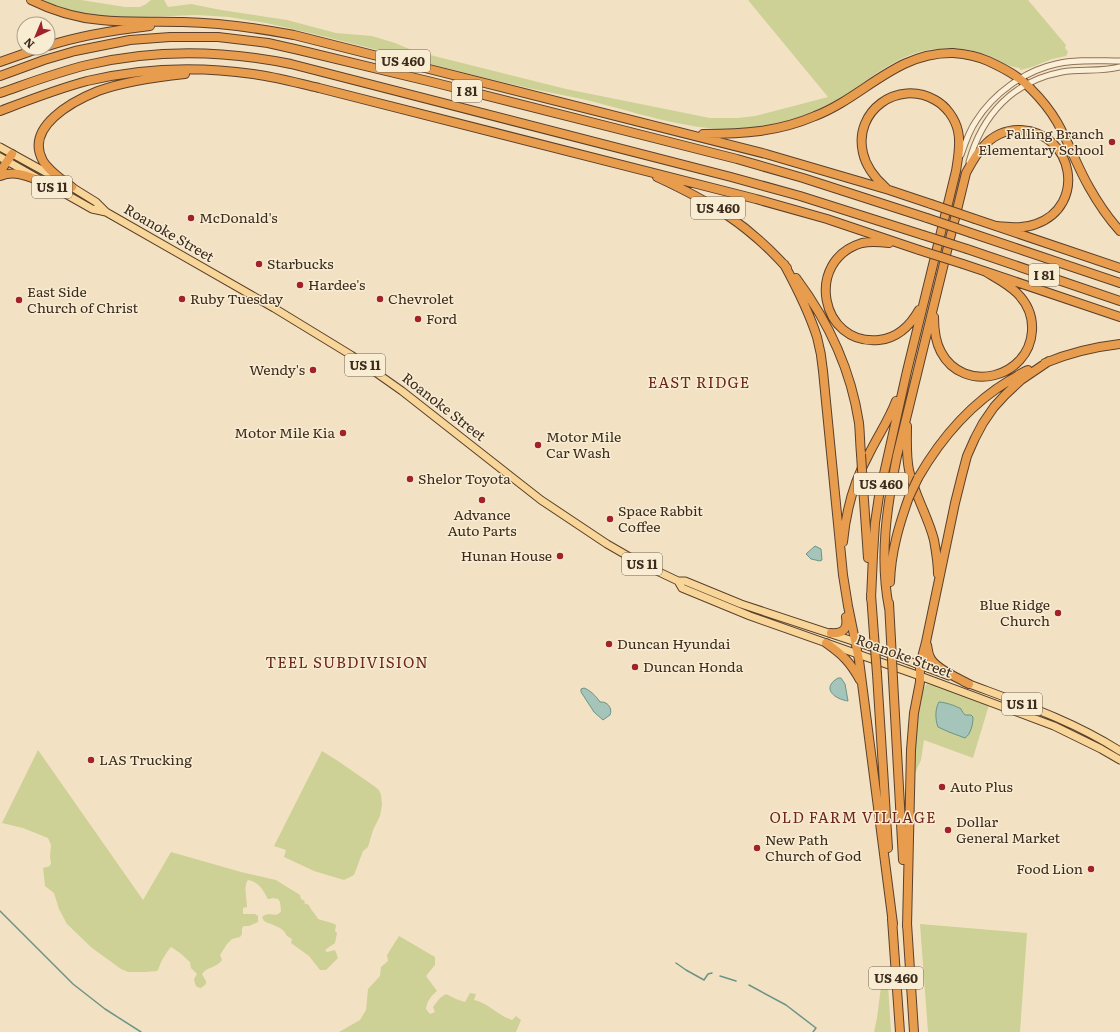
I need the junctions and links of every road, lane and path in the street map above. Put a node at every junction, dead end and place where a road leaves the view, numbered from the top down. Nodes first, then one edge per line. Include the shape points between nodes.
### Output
1 (31, 0) edge
2 (209, 23) junction
3 (56, 44) edge
4 (17, 56) edge
5 (1120, 61) edge
6 (0, 62) edge
7 (1120, 67) edge
8 (213, 70) junction
9 (0, 76) edge
10 (1023, 82) junction
11 (0, 93) edge
12 (0, 110) edge
13 (690, 134) junction
14 (0, 147) edge
15 (0, 157) edge
16 (10, 157) junction
17 (640, 169) junction
18 (956, 171) junction
19 (0, 172) edge
20 (966, 173) junction
21 (0, 176) edge
22 (41, 180) junction
23 (72, 188) junction
24 (889, 190) junction
25 (106, 212) junction
26 (997, 226) junction
27 (1120, 231) edge
28 (903, 244) junction
29 (784, 264) junction
30 (1120, 268) edge
31 (986, 272) junction
32 (1120, 283) edge
33 (924, 301) junction
34 (1120, 301) edge
35 (934, 305) junction
36 (1120, 317) edge
37 (1120, 344) edge
38 (1049, 361) junction
39 (906, 371) junction
40 (908, 411) junction
41 (841, 554) junction
42 (678, 582) junction
43 (938, 589) junction
44 (702, 597) junction
45 (871, 599) junction
46 (741, 604) junction
47 (848, 606) junction
48 (889, 608) junction
49 (737, 611) junction
50 (783, 618) junction
51 (831, 633) junction
52 (854, 641) junction
53 (926, 642) junction
54 (826, 643) junction
55 (858, 654) junction
56 (920, 665) junction
57 (920, 676) junction
58 (969, 684) junction
59 (862, 685) junction
60 (1120, 751) edge
61 (1120, 760) edge
62 (893, 924) junction
63 (907, 927) junction
64 (900, 1032) edge
65 (914, 1032) edge

1 - 2 highway, US 460 via 62,13 96,20
2 - 3 highway via 119,30
2 - 13 highway, US 460 via 246,26 294,35
4 - 6 highway
5 - 10 street via 1064,62 1029,73
7 - 10 street via 1062,72
8 - 12 highway, US 460 via 162,70 111,76 69,86
8 - 17 highway, US 460 via 288,80
8 - 23 highway via 142,80 105,89 86,96 50,120 40,136 40,155 45,164
9 - 32 highway, I 81, bridge via 75,51 130,40 203,37 268,43 738,160 809,180
10 - 13 highway via 985,60 949,53 928,55 903,64 816,116 787,126 743,133
10 - 18 street via 993,100 978,117 965,143
10 - 20 street via 986,122 976,140
10 - 27 highway via 1053,116 1095,199
11 - 34 highway, I 81, bridge via 63,72 136,56 200,53 258,58 800,196
13 - 24 highway, US 460
14 - 16 main road, Roanoke Street / US 11
15 - 16 main road, Roanoke Street / US 11
16 - 19 highway
16 - 22 main road, Roanoke Street / US 11
16 - 23 main road, Roanoke Street / US 11
17 - 28 highway via 801,211
17 - 29 highway, US 460 via 702,199 729,216
18 - 24 highway via 958,135 950,113 942,104 927,96 912,93 897,95 884,100 871,113 864,126 862,140 868,166
18 - 33 highway, US 460
20 - 26 highway, US 460 via 983,147 1005,132 1033,132 1048,139 1060,151 1069,177 1063,201 1055,212 1043,221 1029,226
20 - 35 highway, US 460
21 - 22 highway via 15,173
22 - 25 main road, Roanoke Street / US 11 via 92,209
23 - 25 main road, Roanoke Street / US 11 via 96,202
24 - 26 highway, US 460, bridge
25 - 42 main road, Roanoke Street / US 11 via 351,355 402,391 541,500 614,548
26 - 30 highway
28 - 31 highway, bridge
28 - 33 highway via 862,243 842,254 832,266 826,282 827,307 836,322 848,333 878,340 894,336 906,328
29 - 41 highway via 805,306 820,354
29 - 45 highway, US 460, bridge via 817,309 830,333 841,357 856,405
31 - 35 highway via 1015,291 1030,315 1032,333 1028,348 1024,356 1009,370 980,377 963,373 952,366 943,356 936,340
31 - 36 highway
33 - 39 highway, US 460
35 - 40 highway, US 460
37 - 38 highway via 1084,350
38 - 43 highway via 1006,394 994,407 975,438 967,456 955,503
38 - 48 highway, bridge via 1000,386 956,424 929,460 918,478 901,518 890,574
39 - 41 highway via 893,410 855,485 848,506
39 - 45 highway, US 460 via 879,496
40 - 43 highway via 909,470 934,540
40 - 48 highway, US 460 via 892,482 886,532 886,590
41 - 47 highway
42 - 44 main road, Roanoke Street / US 11 via 682,588
42 - 46 main road, Roanoke Street / US 11 via 685,581
43 - 53 highway
44 - 46 main road via 733,606
44 - 49 main road, Roanoke Street / US 11
45 - 62 highway, US 460, bridge
46 - 50 main road, Roanoke Street / US 11
47 - 51 highway via 845,628 840,633
47 - 52 highway
48 - 63 highway, US 460, bridge
49 - 50 main road via 745,609 773,618
49 - 54 main road, Roanoke Street / US 11
50 - 51 main road, Roanoke Street / US 11
51 - 52 main road, Roanoke Street / US 11
52 - 55 highway
52 - 56 main road, Roanoke Street / US 11
53 - 56 highway
53 - 58 highway via 929,656 938,668
54 - 55 main road, Roanoke Street / US 11
54 - 59 highway via 850,664
55 - 57 main road, Roanoke Street / US 11
55 - 59 highway
56 - 57 highway
56 - 58 main road, Roanoke Street / US 11
57 - 61 main road, Roanoke Street / US 11 via 1054,726
57 - 63 highway via 911,750
58 - 60 main road, Roanoke Street / US 11 via 1069,724
59 - 62 highway
62 - 64 highway, US 460
63 - 65 highway, US 460

